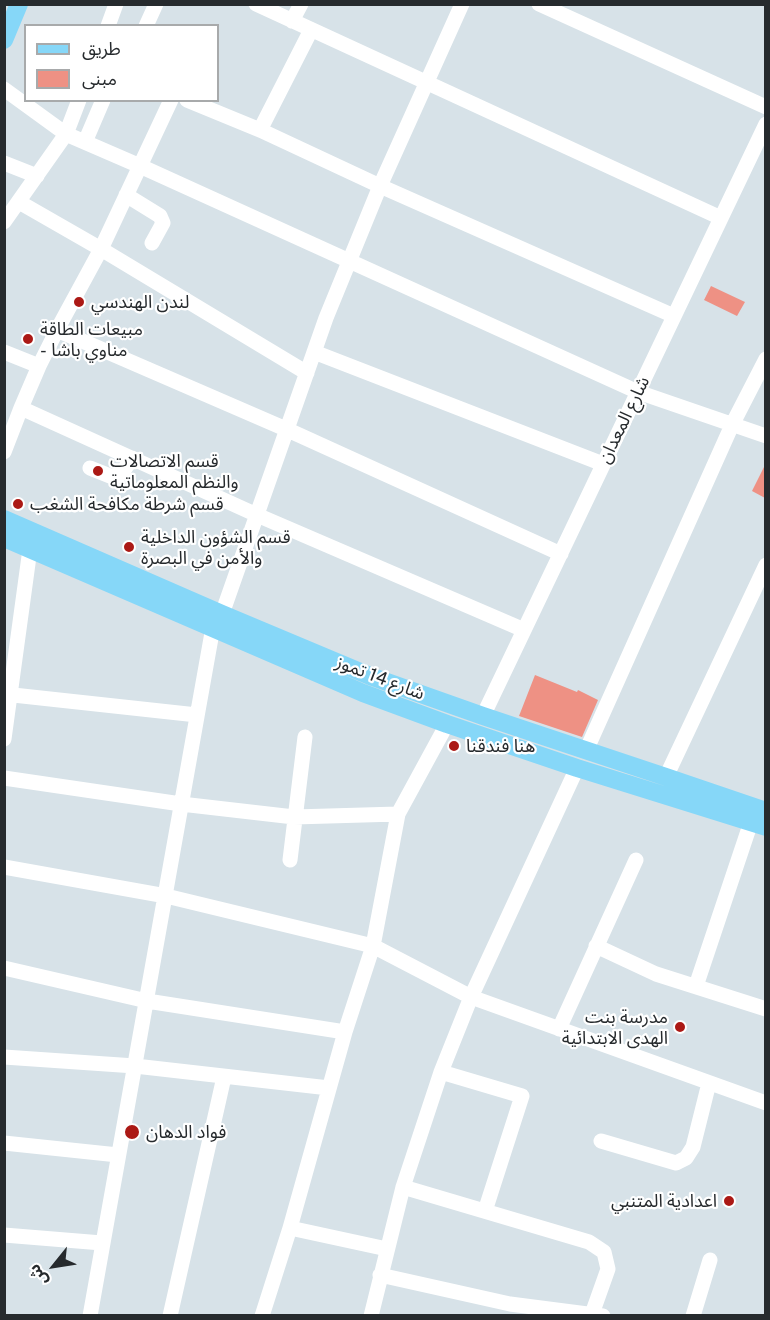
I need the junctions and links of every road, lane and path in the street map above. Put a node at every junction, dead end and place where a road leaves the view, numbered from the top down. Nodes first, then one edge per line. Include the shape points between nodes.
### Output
1 (19, 4) edge
2 (116, 4) edge
3 (156, 4) edge
4 (256, 4) edge
5 (301, 4) edge
6 (462, 4) edge
7 (539, 4) edge
8 (292, 21) junction
9 (109, 24) edge
10 (147, 24) edge
11 (311, 30) junction
12 (4, 40) edge
13 (426, 82) junction
14 (4, 89) edge
15 (78, 102) edge
16 (102, 102) edge
17 (170, 102) edge
18 (192, 102) edge
19 (765, 107) edge
20 (765, 124) edge
21 (260, 130) junction
22 (66, 134) junction
23 (85, 142) junction
24 (4, 163) edge
25 (140, 166) junction
26 (37, 176) junction
27 (380, 186) junction
28 (126, 195) junction
29 (19, 202) junction
30 (721, 218) junction
31 (4, 222) edge
32 (152, 243) dead end
33 (100, 249) junction
34 (349, 261) junction
35 (674, 316) junction
36 (57, 330) junction
37 (4, 352) edge
38 (314, 352) junction
39 (765, 359) edge
40 (39, 366) junction
41 (307, 373) junction
42 (638, 392) junction
43 (21, 408) junction
44 (732, 425) junction
45 (288, 430) junction
46 (765, 436) edge
47 (4, 452) edge
48 (132, 458) junction
49 (603, 464) junction
50 (90, 468) dead end
51 (257, 515) junction
52 (4, 519) edge
53 (4, 538) edge
54 (30, 549) junction
55 (561, 554) junction
56 (765, 566) edge
57 (218, 620) junction
58 (524, 630) junction
59 (8, 694) edge
60 (196, 715) junction
61 (483, 716) junction
62 (447, 724) junction
63 (305, 737) dead end
64 (4, 740) edge
65 (586, 751) junction
66 (577, 768) junction
67 (666, 777) junction
68 (4, 778) edge
69 (181, 804) junction
70 (398, 814) junction
71 (294, 817) junction
72 (761, 820) edge
73 (290, 860) dead end
74 (636, 860) dead end
75 (4, 867) edge
76 (166, 896) junction
77 (372, 946) junction
78 (596, 946) junction
79 (4, 968) edge
80 (696, 986) junction
81 (471, 997) junction
82 (147, 1001) junction
83 (765, 1009) edge
84 (559, 1029) junction
85 (345, 1032) junction
86 (4, 1056) edge
87 (135, 1066) junction
88 (441, 1072) junction
89 (224, 1077) junction
90 (709, 1083) junction
91 (329, 1088) junction
92 (765, 1103) edge
93 (602, 1141) dead end
94 (4, 1143) edge
95 (118, 1155) junction
96 (403, 1187) junction
97 (485, 1211) junction
98 (290, 1228) junction
99 (4, 1236) edge
100 (102, 1243) junction
101 (387, 1249) junction
102 (710, 1260) dead end
103 (381, 1275) junction
104 (509, 1310) edge
105 (597, 1315) edge
106 (90, 1316) edge
107 (170, 1316) edge
108 (262, 1316) edge
109 (371, 1316) edge
110 (693, 1316) edge

1 - 12 main road
2 - 9 street
3 - 10 street
4 - 8 street
5 - 8 street
6 - 13 street
7 - 19 street
8 - 11 street
11 - 13 street
11 - 21 street
13 - 27 street
13 - 30 street
14 - 22 street
15 - 22 street
16 - 23 street
17 - 25 street
18 - 21 street
20 - 30 street, شارع المعدان
21 - 27 street
22 - 23 street
22 - 26 street
23 - 25 street
24 - 26 street
25 - 28 street
25 - 34 street
26 - 29 street
27 - 34 street
27 - 35 street
28 - 32 street via 160,216 163,223
28 - 33 street
29 - 31 street
29 - 33 street
30 - 35 street, شارع المعدان
33 - 36 street
33 - 41 street
34 - 38 street
34 - 42 street
35 - 42 street, شارع المعدان
36 - 40 street
36 - 45 street
37 - 40 street
38 - 41 street
38 - 49 street
39 - 44 street
40 - 43 street
41 - 45 street
42 - 44 street
42 - 49 street, شارع المعدان
43 - 47 street
43 - 48 street
44 - 46 street
44 - 65 street
45 - 51 street
45 - 55 street
48 - 50 street via 118,476
48 - 51 street
49 - 55 street, شارع المعدان
51 - 57 street
51 - 58 street
52 - 57 main road, شارع 14 تموز
53 - 54 main road, شارع 14 تموز
54 - 57 main road, شارع 14 تموز
54 - 59 street
55 - 58 street, شارع المعدان
56 - 67 street
57 - 60 street
57 - 61 main road, شارع 14 تموز
57 - 62 main road, شارع 14 تموز via 363,693
58 - 61 street, شارع المعدان
59 - 60 street
59 - 64 street
60 - 69 street
61 - 65 main road, شارع 14 تموز
62 - 66 main road, شارع 14 تموز
62 - 70 street
63 - 71 street
65 - 67 main road, شارع 14 تموز
66 - 72 main road, شارع 14 تموز
66 - 81 street
67 - 72 main road, شارع 14 تموز
68 - 69 street
69 - 71 street
69 - 76 street
70 - 71 street
70 - 77 street
71 - 73 street
72 - 80 street
74 - 78 street
75 - 76 street
76 - 77 street
76 - 82 street
77 - 81 street
77 - 85 street
78 - 80 street via 656,974
78 - 84 street
79 - 82 street
80 - 83 street
81 - 84 street
81 - 88 street
82 - 85 street
82 - 87 street
84 - 90 street
85 - 91 street
86 - 87 street
87 - 89 street
87 - 95 street
88 - 96 street
88 - 97 street via 522,1096
89 - 91 street
89 - 107 street
90 - 92 street
90 - 93 street via 693,1146 686,1158 676,1163
91 - 98 street
94 - 95 street
95 - 100 street
96 - 97 street
96 - 101 street
97 - 105 street via 589,1242 604,1252 608,1269
98 - 101 street
98 - 108 street
99 - 100 street
100 - 106 street
101 - 103 street
102 - 110 street
103 - 104 street
103 - 109 street
104 - 105 street

